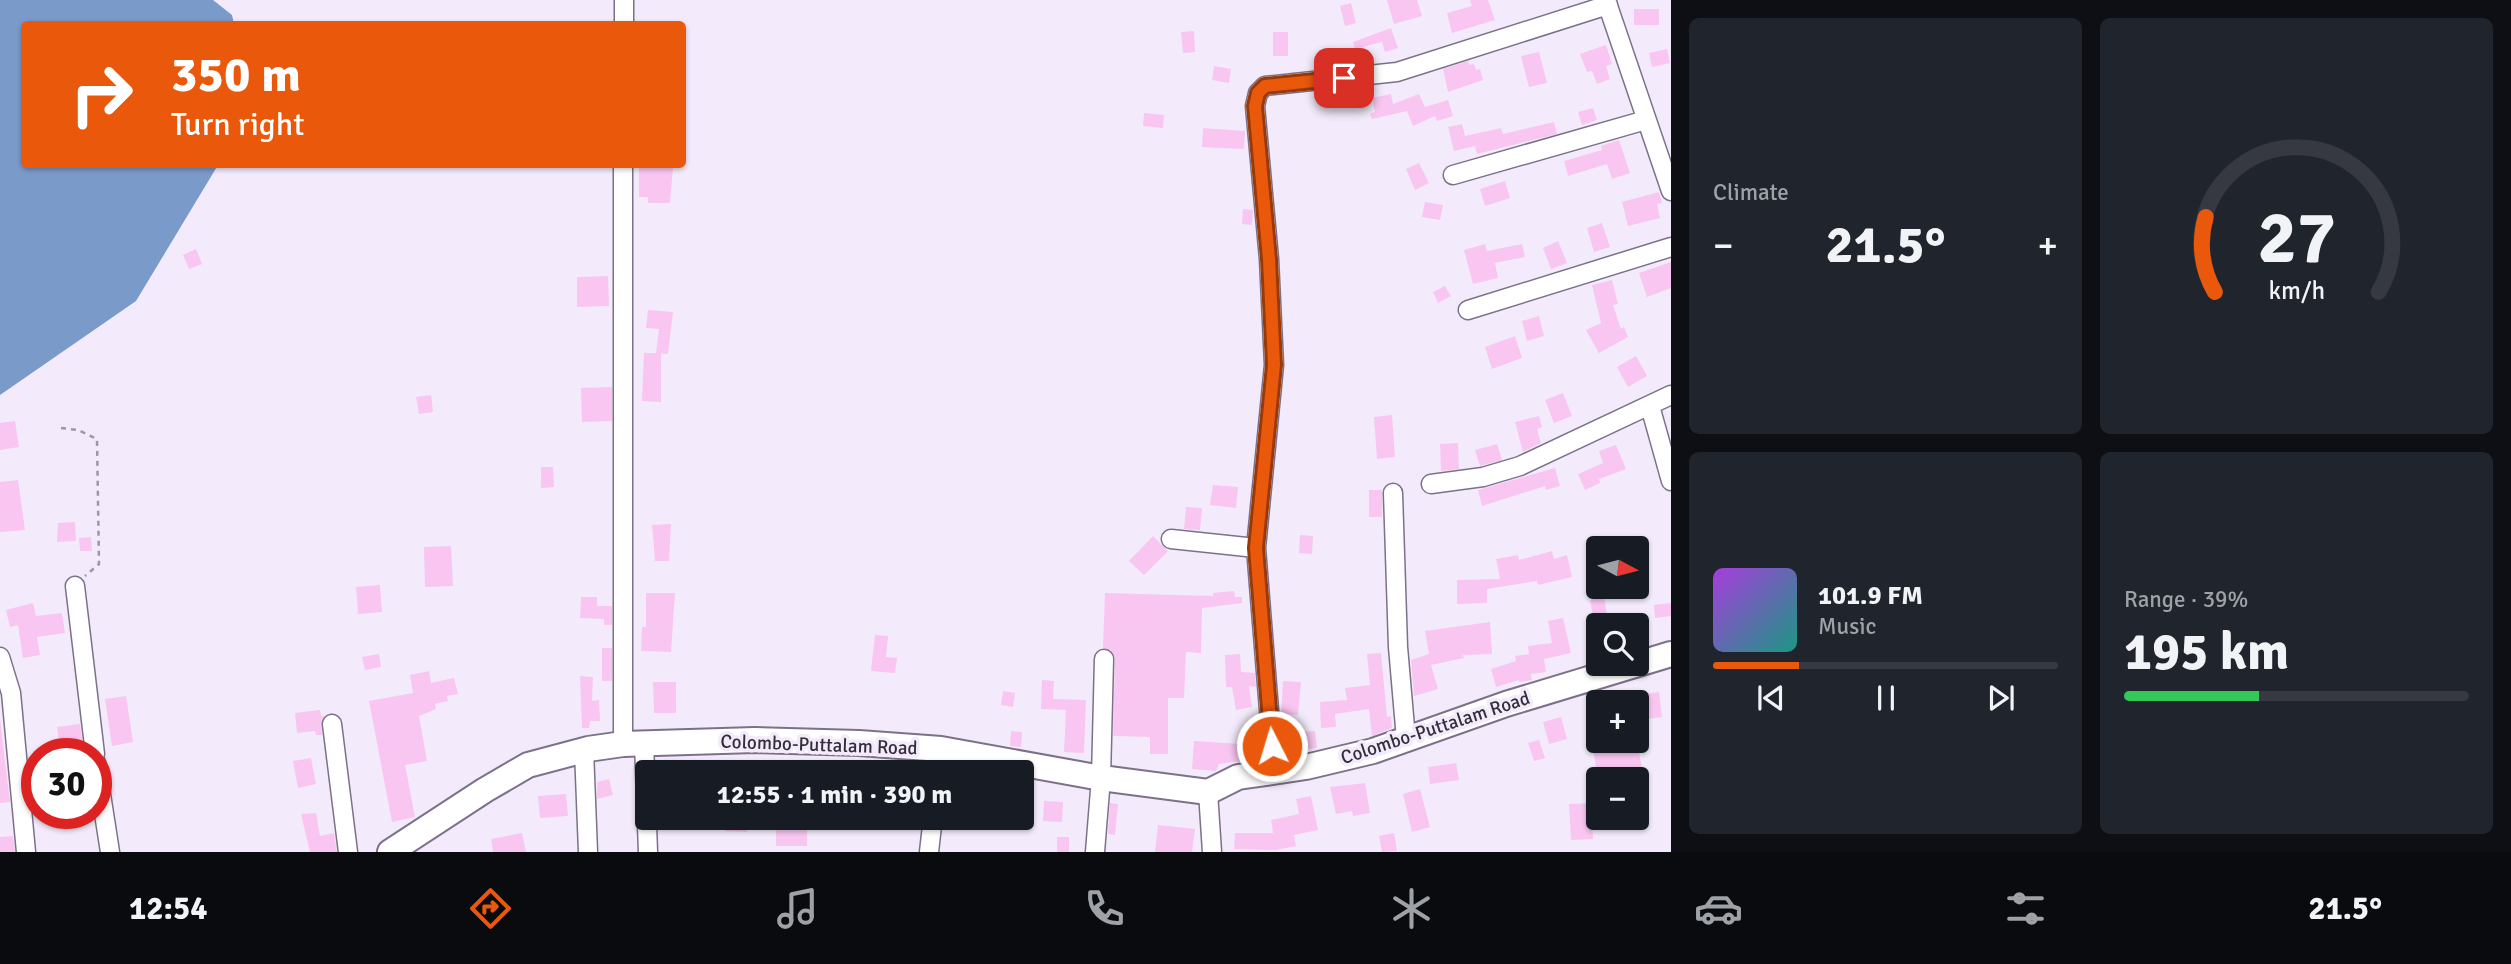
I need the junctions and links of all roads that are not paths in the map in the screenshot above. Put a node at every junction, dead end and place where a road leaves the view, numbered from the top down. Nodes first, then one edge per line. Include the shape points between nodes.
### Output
1 (624, 0) edge
2 (1607, 3) edge
3 (624, 21) edge
4 (1646, 120) junction
5 (623, 168) edge
6 (1453, 175) dead end
7 (1671, 191) edge
8 (1671, 247) edge
9 (1468, 310) dead end
10 (1671, 395) edge
11 (1650, 406) junction
12 (1671, 481) edge
13 (1431, 484) dead end
14 (1393, 493) dead end
15 (1171, 539) dead end
16 (1256, 548) junction
17 (75, 586) road end
18 (1671, 654) edge
19 (0, 657) edge
20 (1104, 659) dead end
21 (332, 724) dead end
22 (93, 738) edge
23 (1406, 739) junction
24 (634, 743) junction
25 (584, 750) junction
26 (940, 760) edge
27 (1034, 771) edge
28 (1274, 772) junction
29 (1101, 778) junction
30 (1208, 792) junction
31 (106, 829) edge
32 (932, 830) edge
33 (26, 852) edge
34 (110, 852) edge
35 (348, 852) edge
36 (390, 852) edge
37 (588, 852) edge
38 (648, 852) edge
39 (929, 852) edge
40 (1095, 852) edge
41 (1212, 852) edge

1 - 3 street
2 - 4 street
2 - 16 street via 1397,72 1265,86 1258,93 1255,106 1274,365
4 - 6 street
4 - 7 street
5 - 24 street
8 - 9 street
10 - 11 street
11 - 12 street
11 - 13 street via 1520,466
14 - 23 street
15 - 16 street
16 - 28 street
17 - 22 street
18 - 23 highway, Colombo-Puttalam Road
19 - 33 street via 11,693
20 - 29 street
21 - 35 street
23 - 28 highway, Colombo-Puttalam Road
24 - 25 highway, Colombo-Puttalam Road
24 - 26 highway, Colombo-Puttalam Road via 755,740
24 - 38 street
25 - 36 highway, Colombo-Puttalam Road via 528,765
25 - 37 street
27 - 29 highway, Colombo-Puttalam Road
28 - 30 highway, Colombo-Puttalam Road via 1238,777
29 - 30 highway, Colombo-Puttalam Road
29 - 40 street
30 - 41 street
31 - 34 street
32 - 39 street

